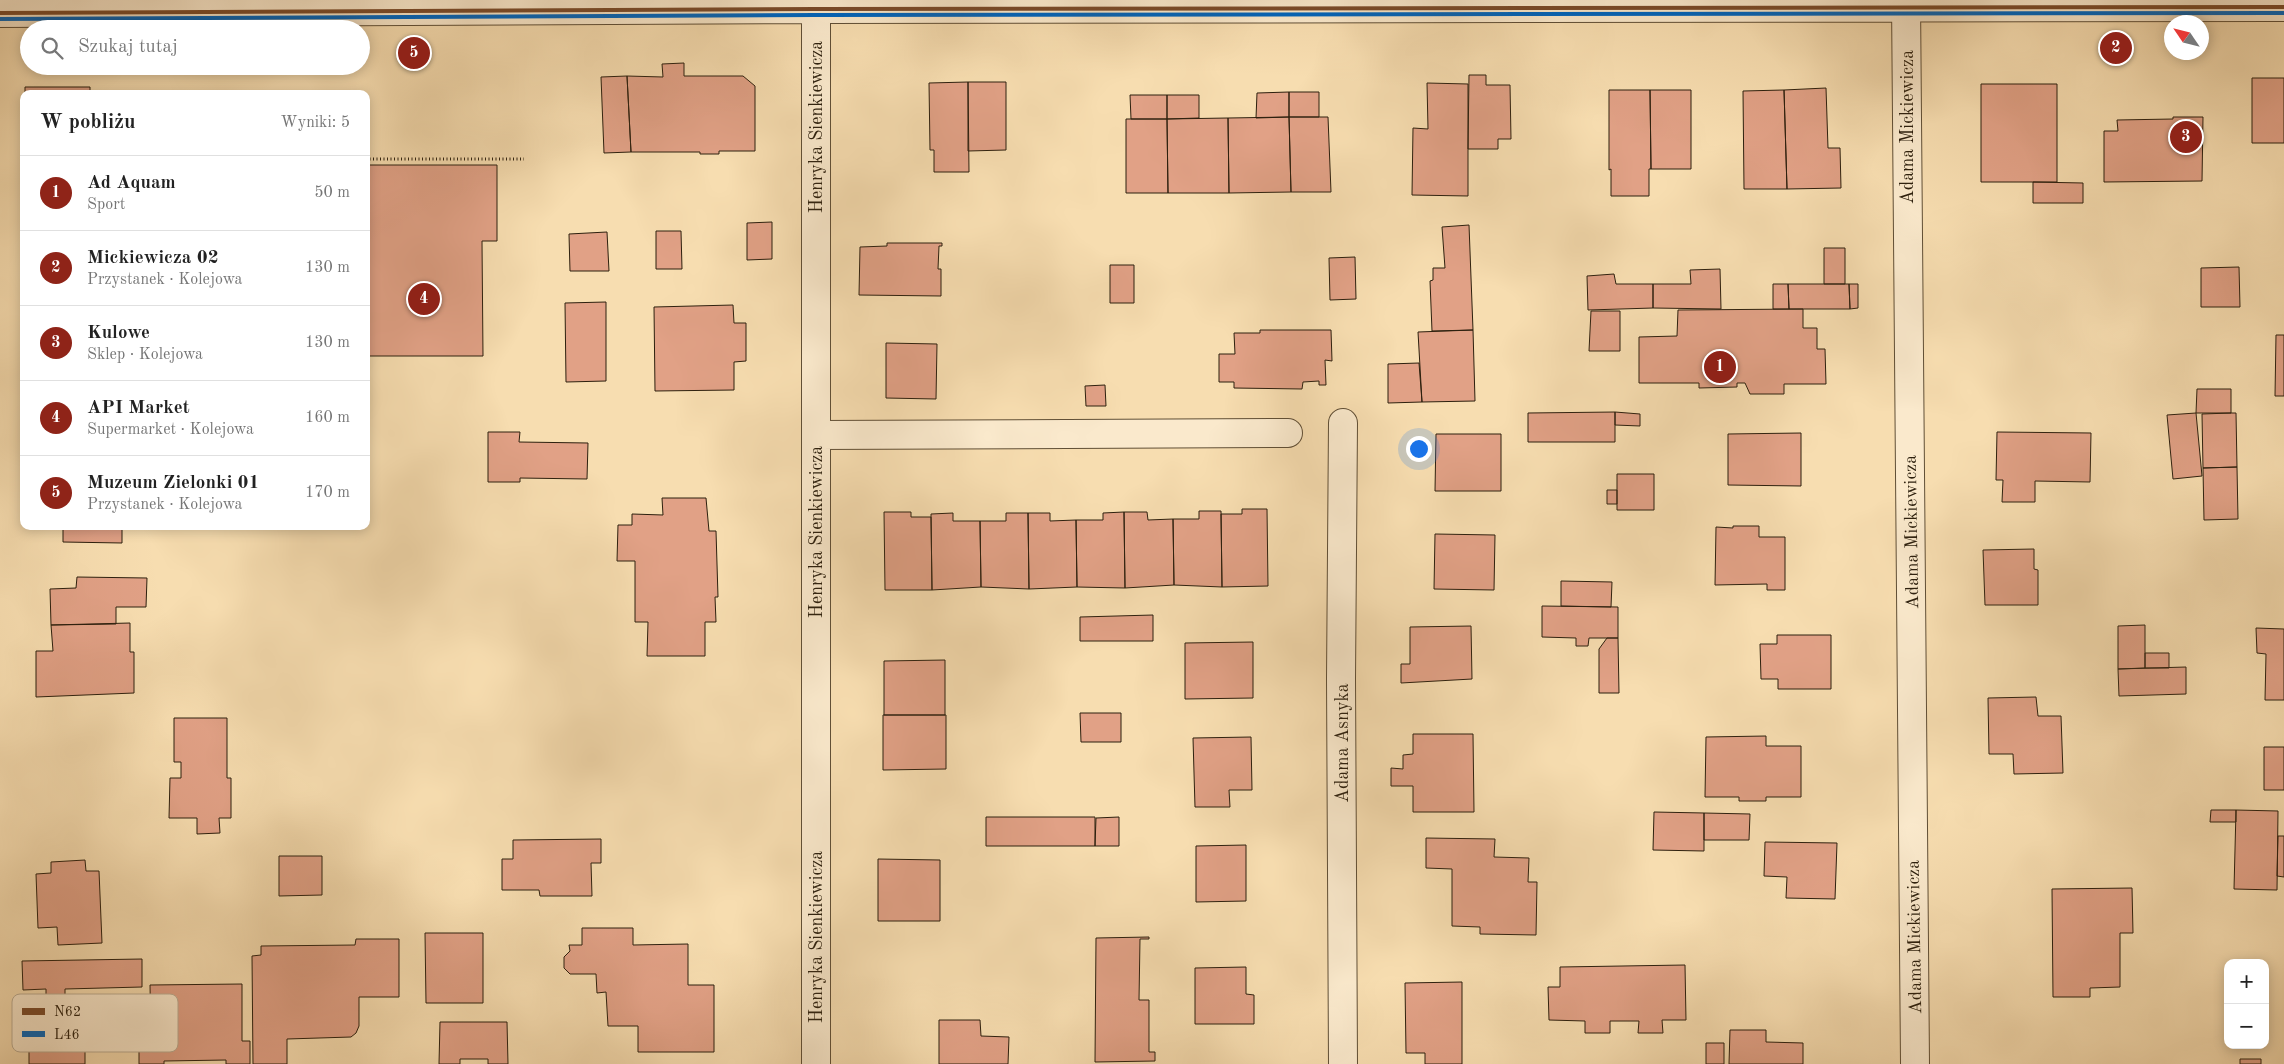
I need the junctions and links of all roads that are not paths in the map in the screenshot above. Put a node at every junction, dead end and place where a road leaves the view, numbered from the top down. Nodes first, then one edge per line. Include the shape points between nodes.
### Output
1 (816, 4) edge
2 (1906, 4) edge
3 (2284, 7) edge
4 (0, 12) edge
5 (1343, 423) dead end
6 (1288, 433) dead end
7 (816, 435) junction
8 (816, 1064) edge
9 (1343, 1064) edge
10 (1915, 1064) edge

1 - 2 street
1 - 4 street
1 - 7 street, Henryka Sienkiewicza
2 - 3 street
2 - 10 street, Adama Mickiewicza
5 - 9 street, Adama Asnyka
6 - 7 street
7 - 8 street, Henryka Sienkiewicza

